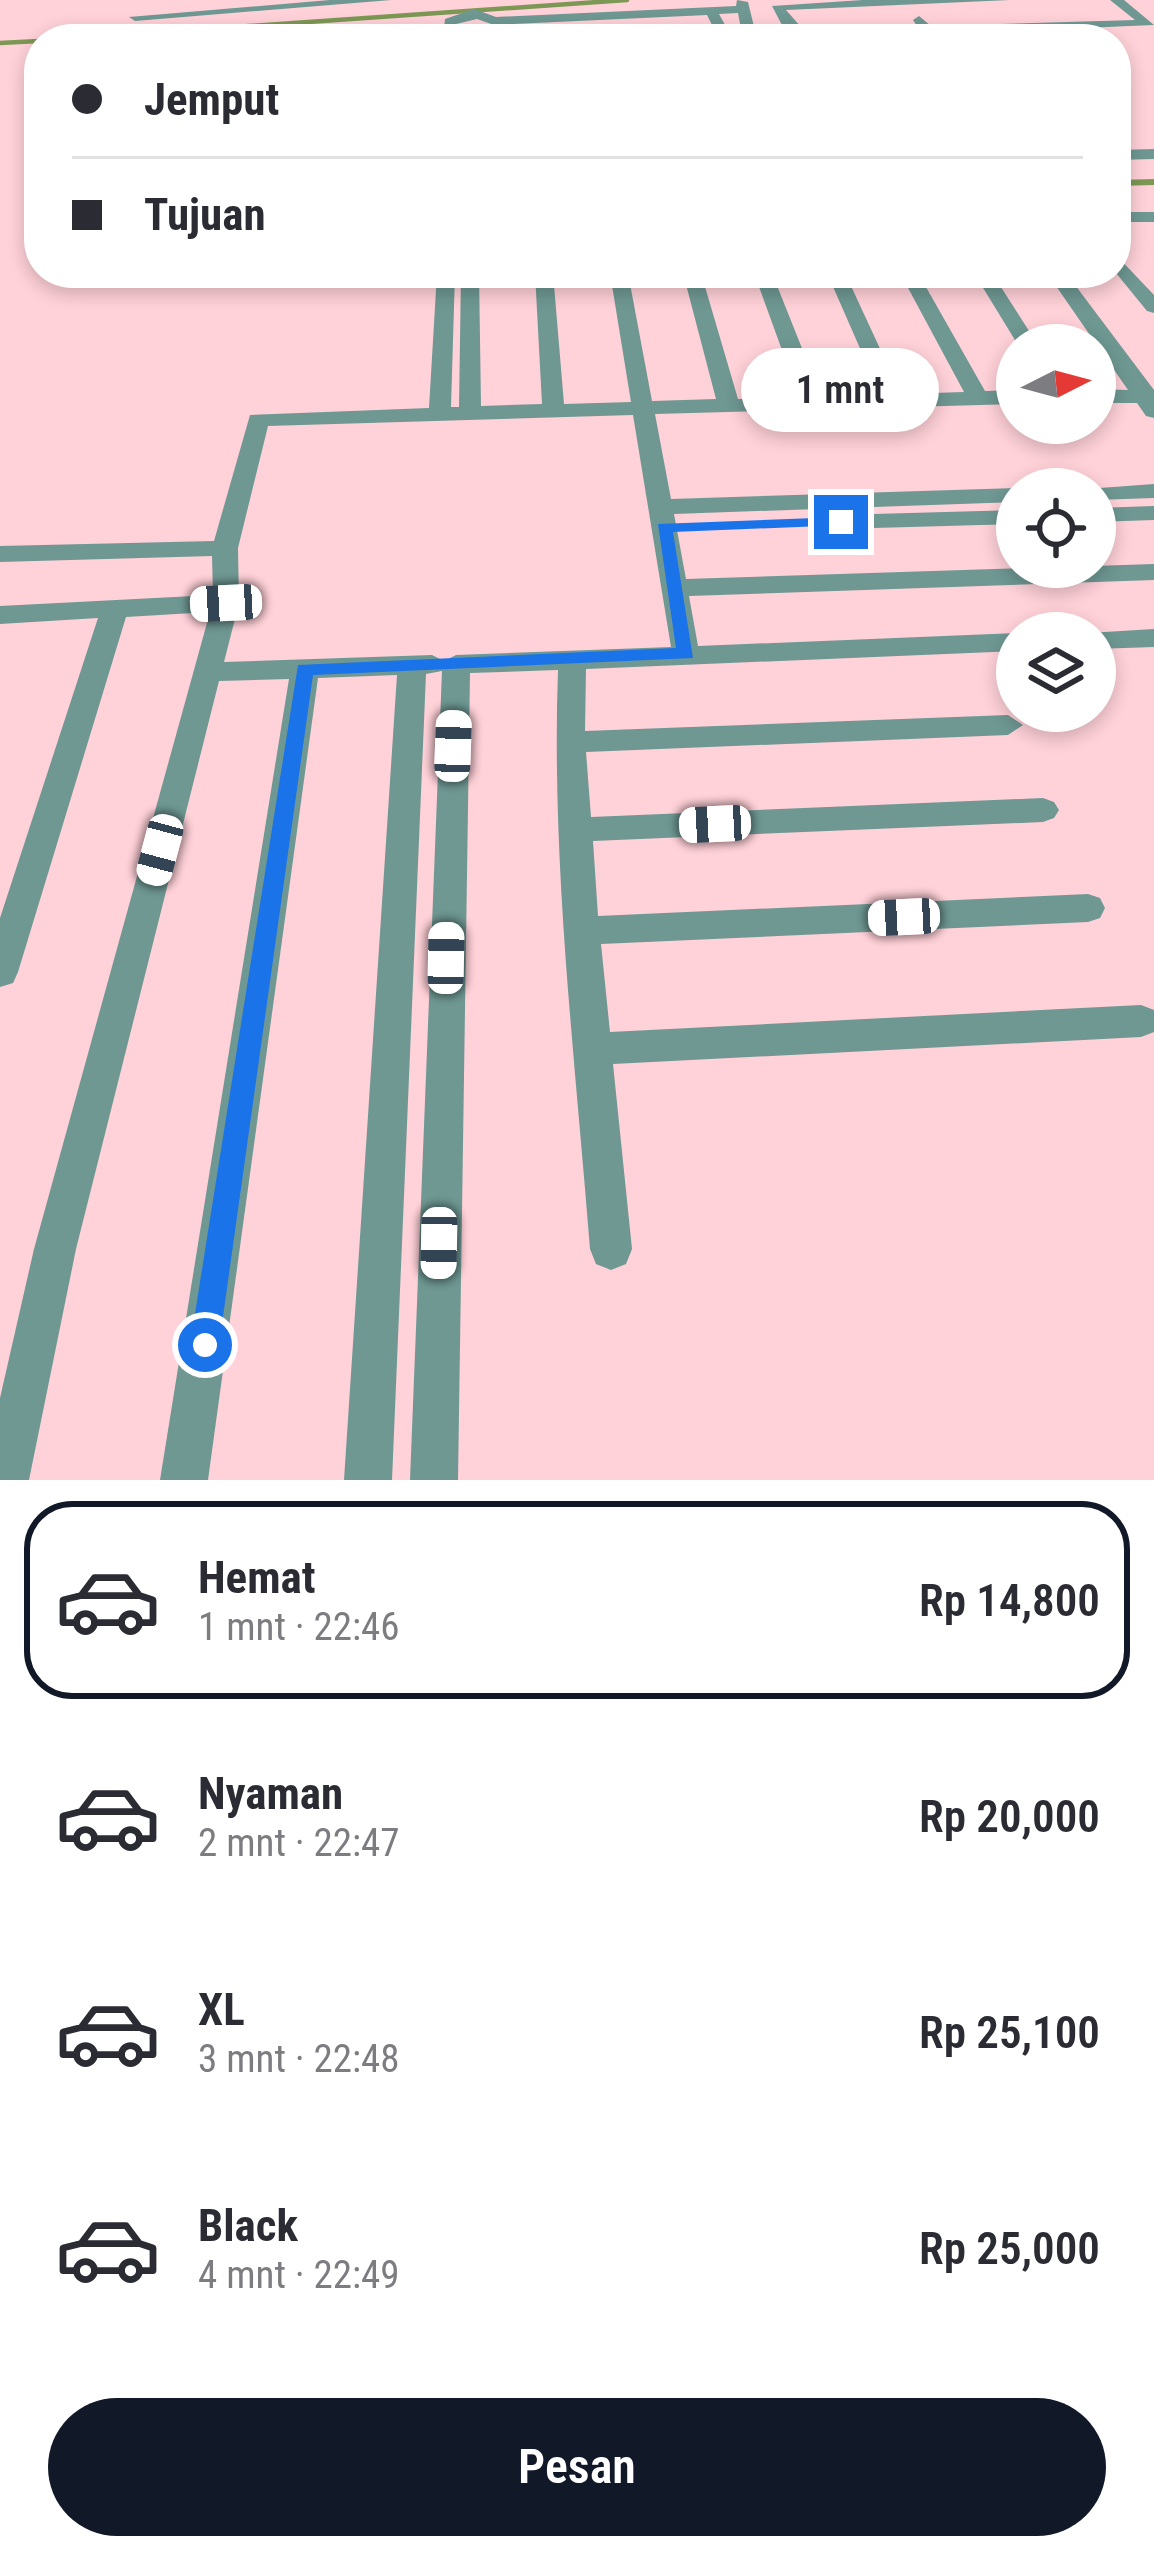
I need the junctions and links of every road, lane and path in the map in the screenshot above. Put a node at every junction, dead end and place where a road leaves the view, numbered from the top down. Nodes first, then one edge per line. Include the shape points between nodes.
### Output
1 (176, 0) edge
2 (223, 0) edge
3 (385, 0) edge
4 (1004, 0) edge
5 (1116, 0) edge
6 (368, 1) edge
7 (958, 1) edge
8 (1147, 1) edge
9 (318, 2) edge
10 (904, 2) edge
11 (266, 4) edge
12 (742, 6) edge
13 (476, 9) edge
14 (786, 11) junction
15 (211, 12) junction
16 (712, 12) junction
17 (1133, 12) junction
18 (972, 14) junction
19 (916, 15) junction
20 (158, 16) junction
21 (622, 16) junction
22 (135, 17) dead end
23 (569, 18) junction
24 (519, 20) junction
25 (450, 24) edge
26 (519, 24) edge
27 (570, 24) edge
28 (624, 24) edge
29 (718, 24) edge
30 (790, 24) edge
31 (923, 24) edge
32 (980, 24) edge
33 (1131, 25) edge
34 (1131, 279) edge
35 (445, 288) edge
36 (470, 288) edge
37 (545, 288) edge
38 (622, 288) edge
39 (696, 288) edge
40 (770, 288) edge
41 (843, 288) edge
42 (917, 288) edge
43 (992, 288) edge
44 (1067, 288) edge
45 (1154, 307) edge
46 (1015, 324) edge
47 (978, 398) junction
48 (996, 398) edge
49 (1116, 398) edge
50 (893, 400) junction
51 (812, 402) junction
52 (1151, 402) edge
53 (729, 405) junction
54 (643, 409) junction
55 (553, 410) junction
56 (470, 413) junction
57 (440, 415) junction
58 (1154, 491) edge
59 (1116, 492) edge
60 (996, 496) edge
61 (1154, 513) edge
62 (1116, 514) edge
63 (663, 517) junction
64 (996, 517) edge
65 (225, 548) junction
66 (0, 554) edge
67 (1154, 572) edge
68 (674, 588) junction
69 (226, 603) junction
70 (115, 608) junction
71 (0, 615) edge
72 (1154, 638) edge
73 (1116, 639) edge
74 (996, 644) edge
75 (686, 654) junction
76 (572, 660) junction
77 (456, 664) junction
78 (412, 665) junction
79 (305, 669) junction
80 (207, 672) junction
81 (996, 724) edge
82 (570, 742) junction
83 (1042, 810) dead end
84 (575, 830) junction
85 (1088, 908) dead end
86 (582, 932) junction
87 (0, 972) edge
88 (1141, 1021) dead end
89 (592, 1049) junction
90 (611, 1249) dead end
91 (4, 1480) edge
92 (184, 1480) edge
93 (368, 1480) edge
94 (434, 1480) edge

1 - 20 street
2 - 15 street
3 - 6 street
4 - 7 street
5 - 8 street
5 - 17 street
6 - 9 street
7 - 10 street
7 - 18 street
9 - 11 street
10 - 14 street
10 - 19 street
11 - 15 street
12 - 16 street
13 - 24 street via 494,21
13 - 25 street
14 - 19 street
14 - 30 street
15 - 20 street
16 - 21 street via 668,22
16 - 29 street
17 - 18 street
17 - 33 street via 1148,24
18 - 32 street
19 - 31 street
20 - 22 street
21 - 23 street
21 - 28 street
23 - 24 street
23 - 27 street
24 - 26 street
34 - 45 street
35 - 57 street
36 - 56 street
37 - 55 street
38 - 54 street
39 - 53 street
40 - 51 street
41 - 50 street
42 - 47 street
43 - 46 street
44 - 52 street
47 - 48 street
47 - 50 street
49 - 52 street
50 - 51 street
51 - 53 street
53 - 54 street
54 - 55 street
54 - 63 street
55 - 56 street
56 - 57 street
57 - 65 street via 258,420
58 - 59 street
60 - 63 street
61 - 62 street
63 - 64 street
63 - 68 street
65 - 66 street
65 - 69 street
67 - 68 street
68 - 75 street
69 - 70 street
69 - 80 street
70 - 71 street
70 - 87 street
72 - 73 street
74 - 75 street
75 - 76 street
76 - 77 street
76 - 82 street
77 - 78 street
77 - 94 street
78 - 79 street
78 - 93 street
79 - 80 street
79 - 92 street
80 - 91 street via 55,1250
81 - 82 street
82 - 84 street
83 - 84 street
84 - 86 street
85 - 86 street
86 - 89 street
88 - 89 street
89 - 90 street

